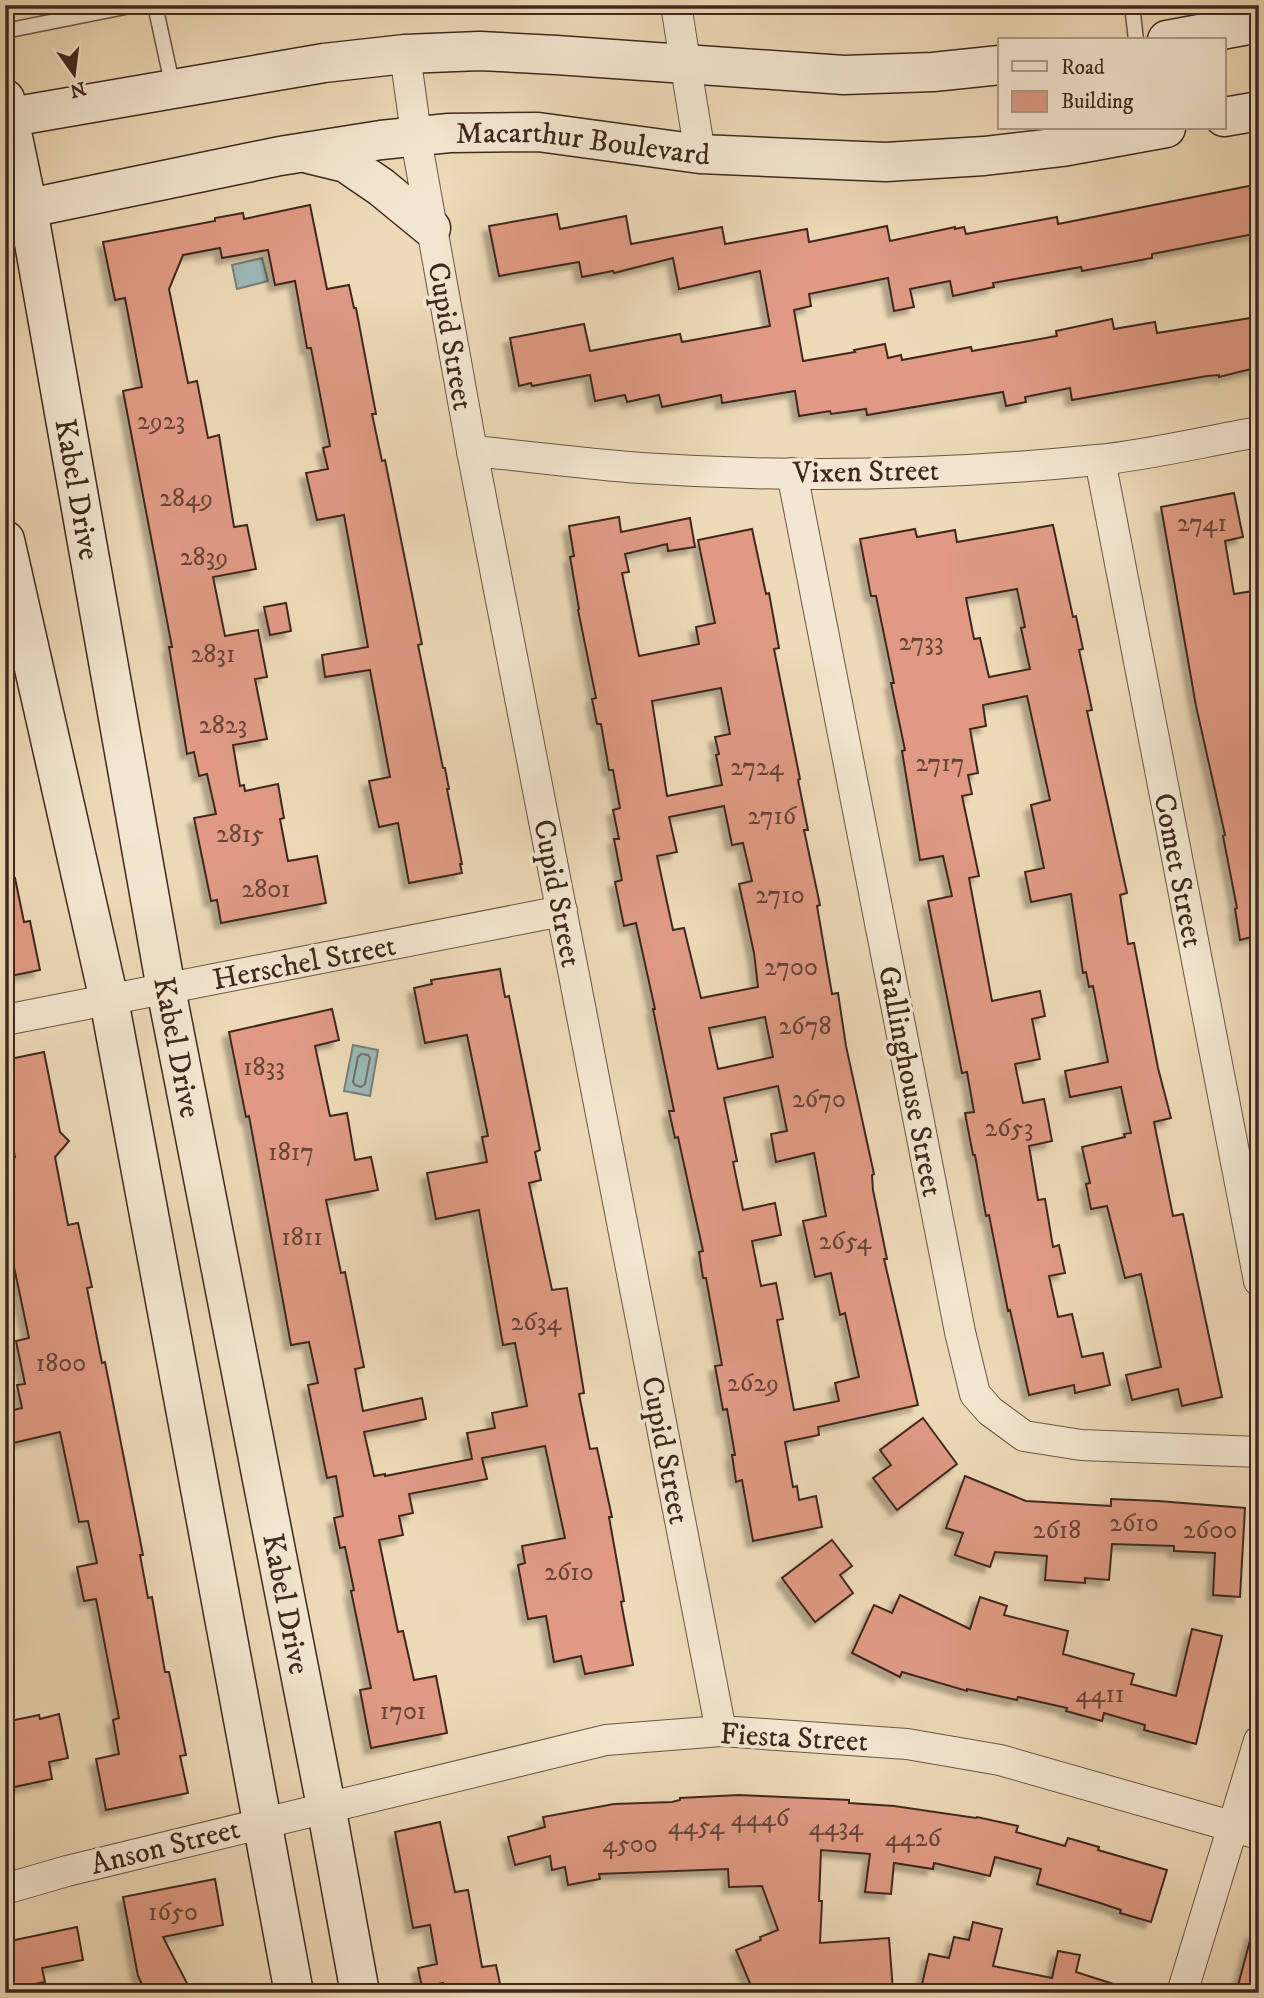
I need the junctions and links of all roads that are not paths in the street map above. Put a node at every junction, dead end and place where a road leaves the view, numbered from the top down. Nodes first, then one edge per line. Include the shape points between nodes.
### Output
1 (135, 5) edge
2 (155, 5) edge
3 (676, 5) edge
4 (1132, 5) edge
5 (1259, 23) edge
6 (5, 31) edge
7 (1136, 38) edge
8 (1178, 38) edge
9 (405, 54) junction
10 (685, 64) junction
11 (998, 65) edge
12 (174, 89) junction
13 (7, 111) edge
14 (1259, 111) edge
15 (1226, 117) edge
16 (1156, 130) edge
17 (415, 137) junction
18 (303, 152) junction
19 (700, 154) junction
20 (17, 211) edge
21 (431, 228) junction
22 (1259, 432) edge
23 (472, 451) junction
24 (1100, 460) junction
25 (792, 473) junction
26 (5, 540) edge
27 (562, 911) junction
28 (166, 989) junction
29 (109, 1000) junction
30 (5, 1020) edge
31 (1259, 1281) edge
32 (1259, 1452) edge
33 (721, 1731) junction
34 (1259, 1741) edge
35 (326, 1806) junction
36 (262, 1822) junction
37 (1246, 1829) edge
38 (5, 1889) edge
39 (294, 1993) edge
40 (360, 1993) edge
41 (1182, 1993) edge

1 - 6 lane
2 - 12 lane
3 - 10 street
4 - 7 lane
5 - 8 street
9 - 10 street via 480,51
9 - 12 street
9 - 17 street, Cupid Street
10 - 11 street via 844,75
10 - 19 street
12 - 13 street
13 - 20 street, Kabel Drive
14 - 15 street
16 - 19 street, Macarthur Boulevard via 1062,148 886,162
17 - 18 street, Macarthur Boulevard
17 - 19 street, Macarthur Boulevard via 538,132
17 - 21 street, Cupid Street
18 - 20 street, Macarthur Boulevard
18 - 21 street via 346,163
20 - 28 street, Kabel Drive
21 - 23 street, Cupid Street
22 - 24 street, Vixen Street
23 - 25 street, Vixen Street via 641,468
23 - 27 street, Cupid Street
24 - 25 street, Vixen Street via 982,469
24 - 31 street, Comet Street
25 - 32 street, Gallinghouse Street via 975,1394 1024,1436 1081,1445
26 - 29 street, Kabel Drive
27 - 28 street, Herschel Street
27 - 33 street, Cupid Street
28 - 29 street, Herschel Street
28 - 35 street, Kabel Drive
29 - 30 street, Herschel Street
29 - 36 street, Kabel Drive
33 - 35 street, Fiesta Street via 606,1740
33 - 37 street, Fiesta Street via 907,1744 1000,1760
34 - 37 street
35 - 36 street, Anson Street
35 - 40 street, Kabel Drive
36 - 38 street, Anson Street
36 - 39 street, Kabel Drive
37 - 41 street

